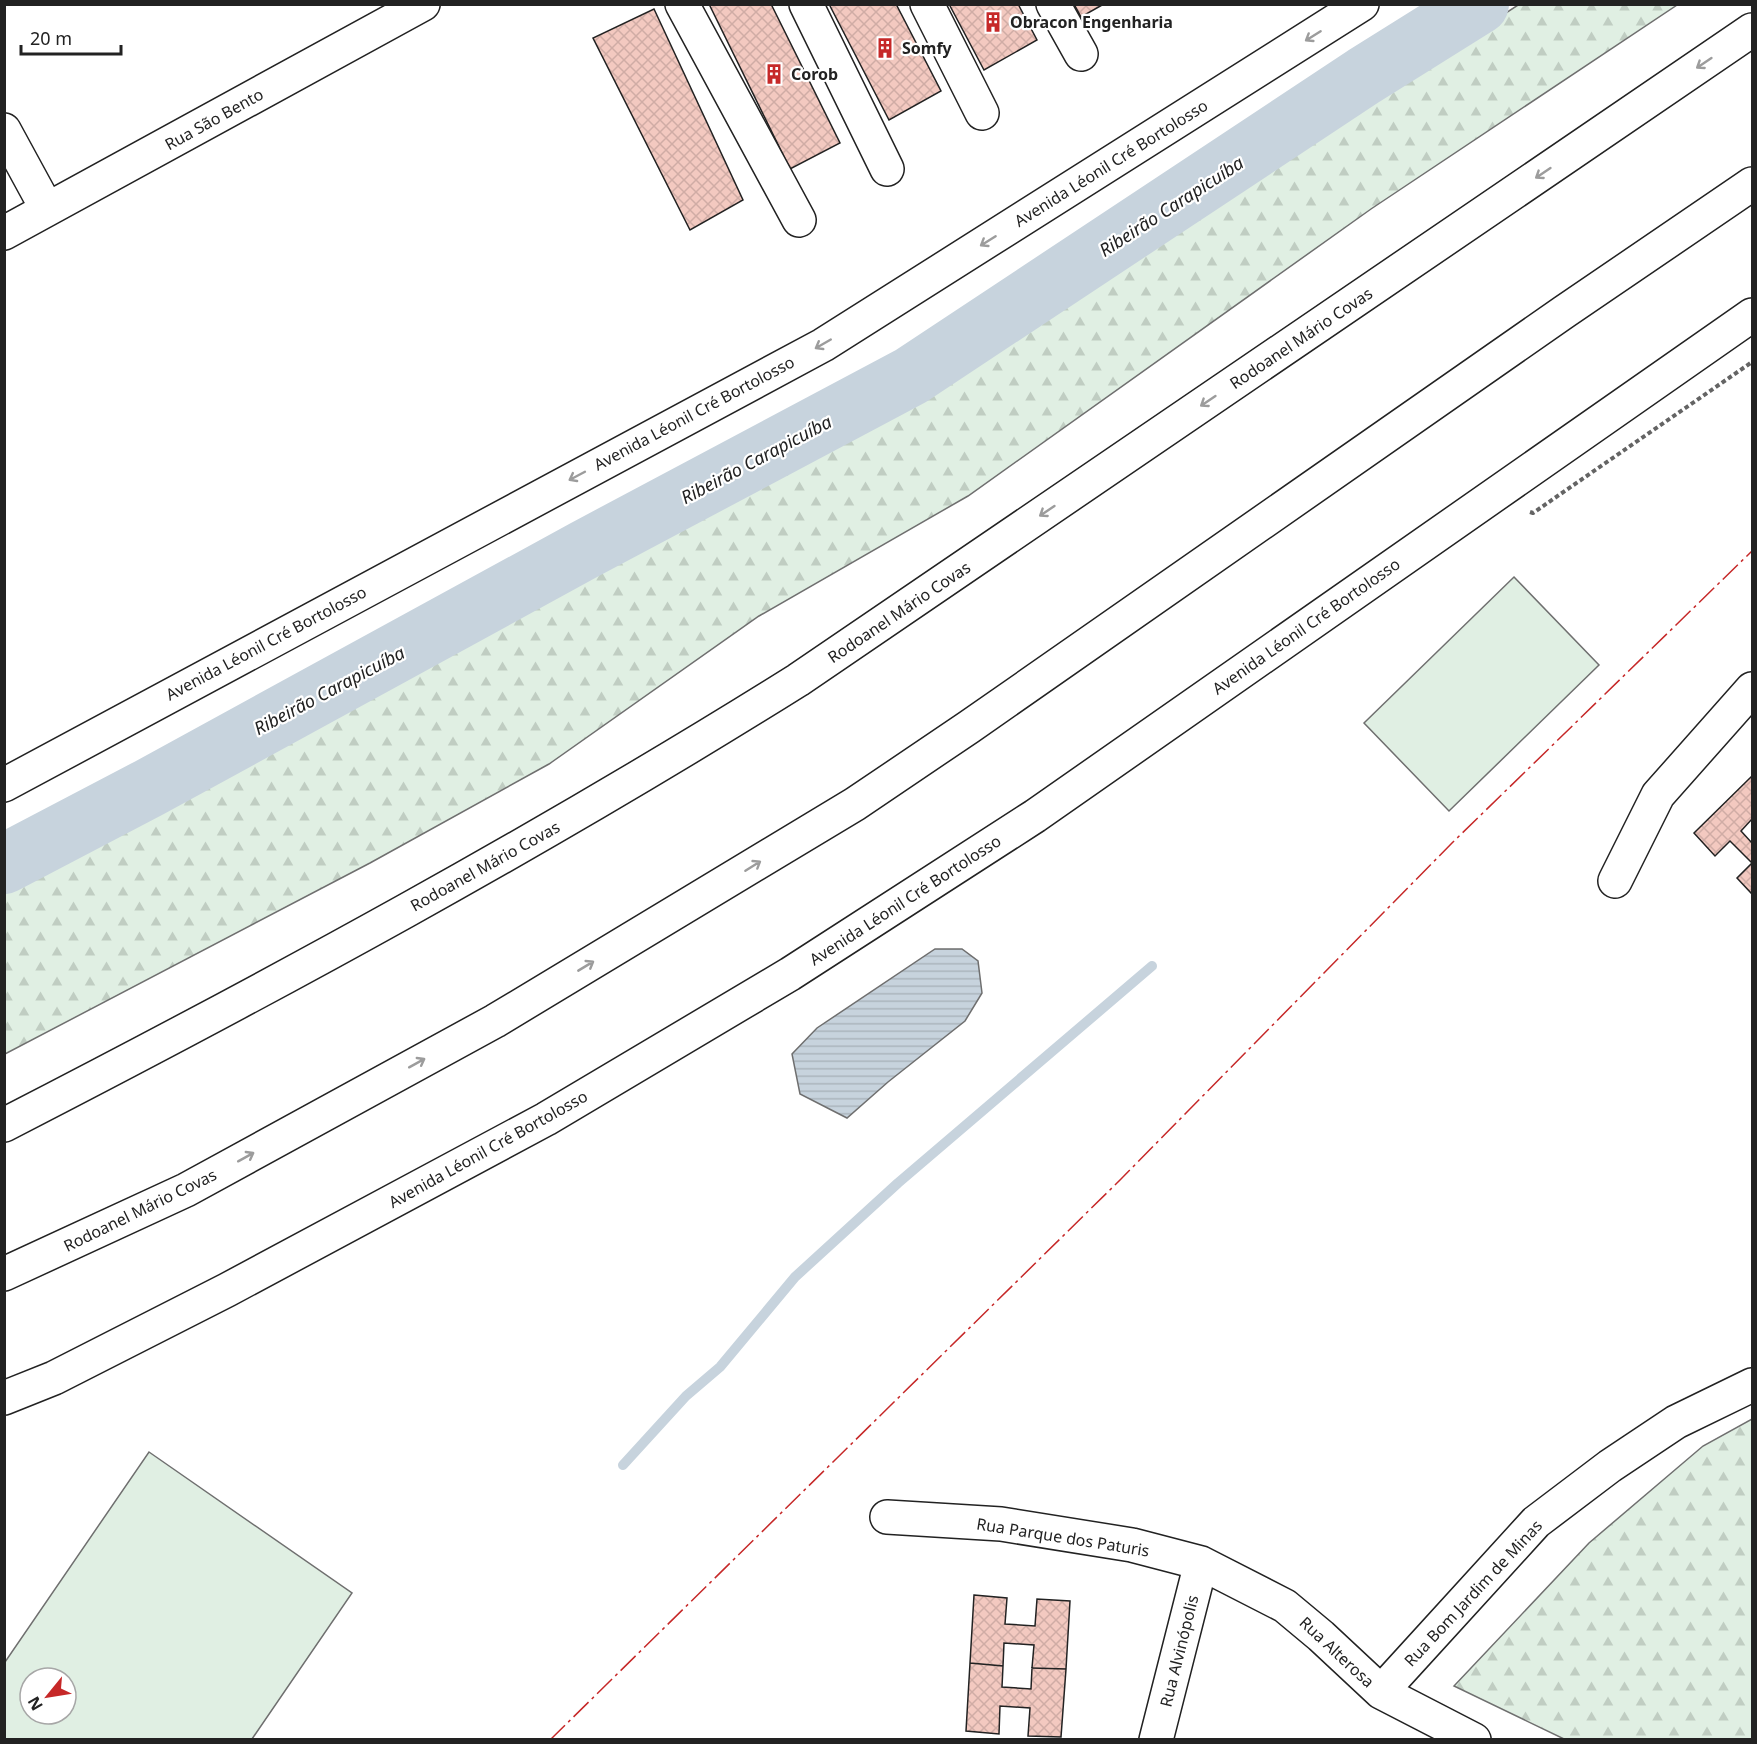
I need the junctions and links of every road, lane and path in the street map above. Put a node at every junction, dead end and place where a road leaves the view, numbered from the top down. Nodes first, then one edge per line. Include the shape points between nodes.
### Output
1 (423, 4) edge
2 (682, 4) edge
3 (806, 4) edge
4 (927, 4) edge
5 (1053, 4) edge
6 (1362, 4) edge
7 (1752, 30) edge
8 (1081, 54) dead end
9 (982, 113) dead end
10 (4, 130) edge
11 (887, 169) dead end
12 (1752, 184) edge
13 (47, 209) junction
14 (799, 220) dead end
15 (4, 233) edge
16 (1752, 315) edge
17 (1752, 689) edge
18 (4, 785) edge
19 (1614, 881) dead end
20 (4, 1125) edge
21 (4, 1274) edge
22 (1752, 1385) edge
23 (4, 1398) edge
24 (887, 1517) dead end
25 (1201, 1563) junction
26 (1381, 1692) junction
27 (1156, 1740) edge
28 (1474, 1740) edge

1 - 13 main road, Rua São Bento
2 - 14 main road
3 - 11 main road
4 - 9 main road
5 - 8 main road
6 -> 18 main road, Avenida Léonil Cré Bortolosso via 823,345
7 -> 20 main road, Rodoanel Mário Covas via 798,680 665,764 462,880
10 - 13 main road
21 -> 12 main road, Rodoanel Mário Covas via 186,1190 495,1021 855,804
13 - 15 main road, Rua São Bento
16 - 23 main road, Avenida Léonil Cré Bortolosso via 1035,816 790,974 536,1125 227,1290 54,1378
17 - 19 main road via 1658,795
22 - 26 main road, Rua Bom Jardim de Minas via 1676,1422 1536,1522
24 - 25 main road, Rua Parque dos Paturis via 1001,1524 1132,1545
25 - 26 main road, Rua Alterosa via 1285,1606
25 - 27 main road, Rua Alvinópolis
26 - 28 main road, Rua Alterosa

